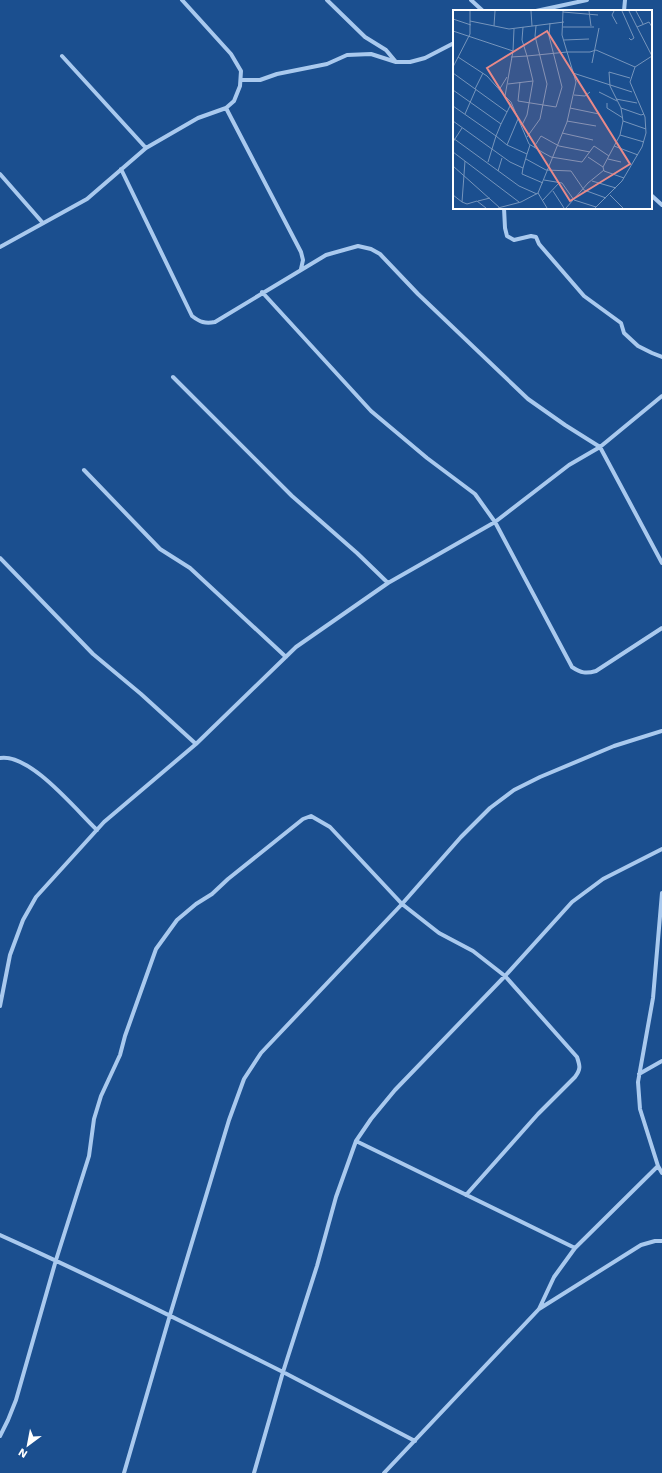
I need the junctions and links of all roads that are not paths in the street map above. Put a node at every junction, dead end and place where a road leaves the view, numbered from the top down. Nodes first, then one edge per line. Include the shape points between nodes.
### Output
1 (182, 0) edge
2 (327, 0) edge
3 (471, 0) edge
4 (587, 0) edge
5 (625, 0) edge
6 (482, 10) edge
7 (541, 10) edge
8 (624, 10) edge
9 (453, 44) edge
10 (62, 56) dead end
11 (396, 62) junction
12 (241, 80) junction
13 (226, 108) junction
14 (146, 148) junction
15 (121, 169) junction
16 (0, 174) edge
17 (652, 196) edge
18 (662, 196) edge
19 (656, 200) junction
20 (662, 205) edge
21 (504, 209) edge
22 (42, 222) junction
23 (0, 246) edge
24 (301, 269) junction
25 (262, 292) junction
26 (662, 357) edge
27 (173, 376) dead end
28 (662, 396) edge
29 (600, 447) junction
30 (84, 470) dead end
31 (495, 522) junction
32 (0, 558) edge
33 (662, 563) edge
34 (388, 583) junction
35 (662, 628) edge
36 (286, 657) junction
37 (662, 731) edge
38 (196, 744) junction
39 (0, 758) edge
40 (97, 830) junction
41 (662, 849) edge
42 (662, 893) edge
43 (402, 904) junction
44 (661, 919) edge
45 (505, 976) junction
46 (0, 1004) edge
47 (662, 1060) edge
48 (639, 1074) junction
49 (356, 1141) junction
50 (658, 1166) junction
51 (662, 1173) edge
52 (466, 1195) junction
53 (0, 1235) edge
54 (662, 1240) edge
55 (575, 1248) junction
56 (56, 1260) junction
57 (539, 1309) junction
58 (170, 1315) junction
59 (283, 1372) junction
60 (0, 1436) edge
61 (415, 1441) junction
62 (124, 1473) edge
63 (254, 1473) edge
64 (384, 1473) edge

1 - 12 street via 231,54 241,71
2 - 11 street via 366,36 386,50
3 - 6 street
4 - 7 street
5 - 8 street
9 - 11 street via 425,58
10 - 14 street
11 - 12 street via 371,54 347,55 327,64 260,80
12 - 13 street via 234,101
13 - 14 street via 198,118
13 - 24 street via 301,252
14 - 15 street
15 - 22 street via 87,199
15 - 25 street via 192,316 209,324 216,322
16 - 22 street
17 - 19 street
18 - 19 street
19 - 20 street
21 - 26 street via 507,236 514,240 536,237 539,244 584,296 621,323 624,334 638,346
22 - 23 street
24 - 25 street
24 - 29 street via 326,255 358,246 371,248 528,399
25 - 31 street via 371,410 427,458 475,494
27 - 34 street via 292,496
28 - 29 street
29 - 31 street via 569,465
29 - 33 street
30 - 36 street via 160,549 190,568
31 - 34 street
31 - 35 street via 572,667 581,673 596,671
32 - 38 street via 93,654
34 - 36 street via 296,647
36 - 38 street
37 - 43 street via 614,746 540,776 514,790 490,808 461,837
38 - 40 street
39 - 40 street via 20,761 43,776
40 - 46 street via 36,897 23,920 10,955
41 - 45 street via 603,879 572,902
42 - 44 street
43 - 45 street via 439,933 473,951
43 - 56 street via 330,828 311,816 303,819 177,920 156,949 120,1056 101,1096 94,1119 89,1156
43 - 58 street via 261,1053 244,1079 229,1120
44 - 48 street via 654,998
45 - 49 street via 395,1090
45 - 52 street via 577,1057 579,1072
47 - 48 street
48 - 50 street via 640,1109
49 - 52 street
49 - 59 street via 336,1197
50 - 51 street
50 - 55 street
52 - 55 street
53 - 56 street
54 - 57 street via 641,1245
55 - 57 street via 554,1277
56 - 58 street
56 - 60 street via 16,1400
57 - 61 street
58 - 59 street
58 - 62 street
59 - 61 street
59 - 63 street
61 - 64 street

